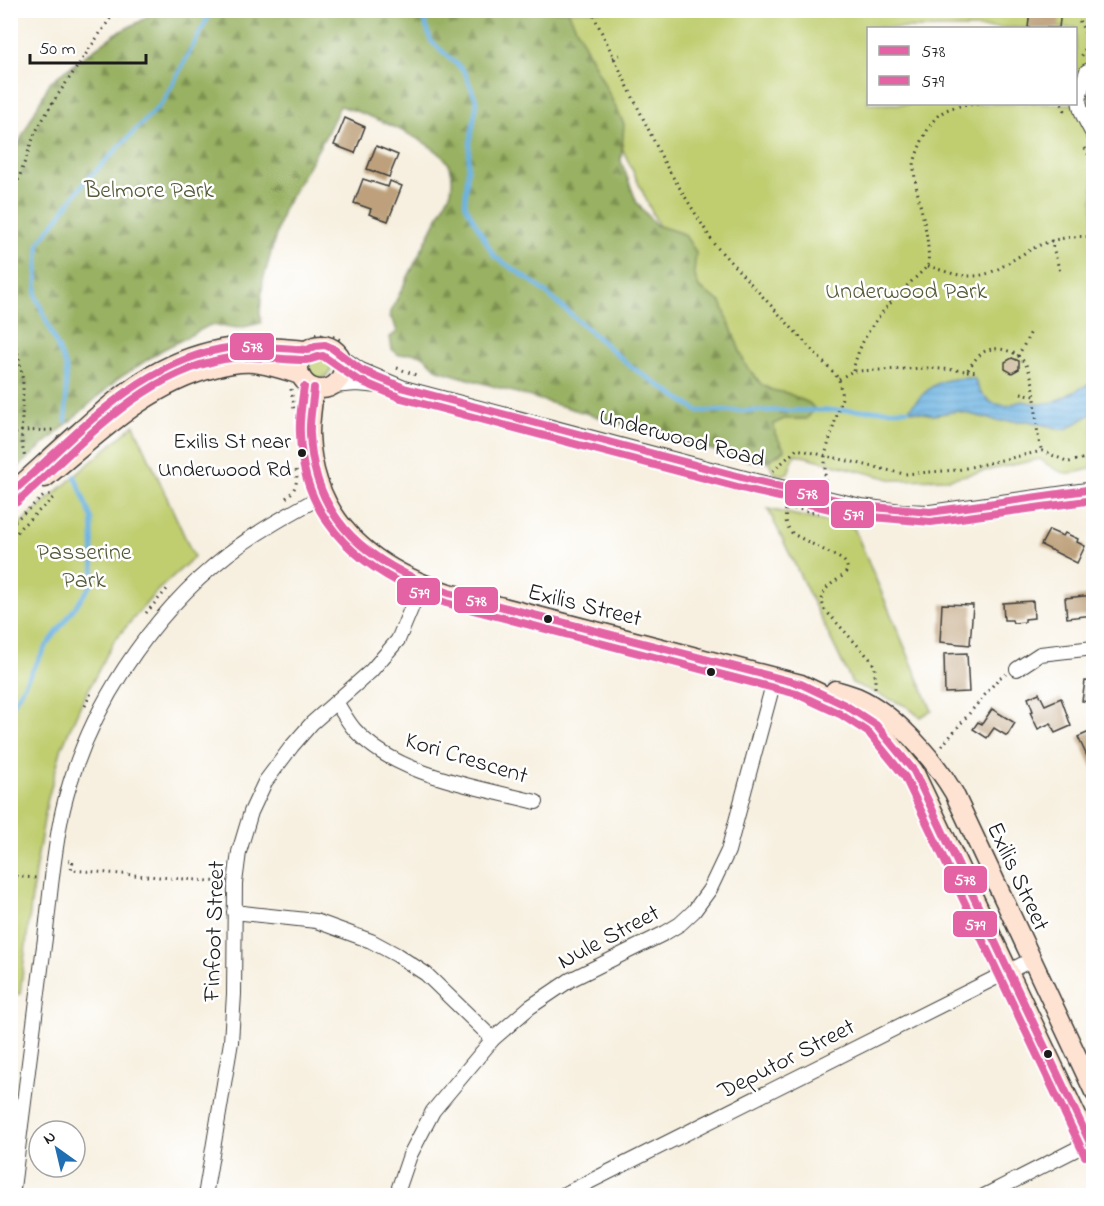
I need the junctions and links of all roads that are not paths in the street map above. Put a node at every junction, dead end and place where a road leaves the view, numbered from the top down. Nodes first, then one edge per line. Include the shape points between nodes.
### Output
1 (1091, 10) edge
2 (1094, 16) edge
3 (1086, 65) edge
4 (1094, 136) edge
5 (308, 350) junction
6 (339, 355) junction
7 (300, 375) junction
8 (323, 387) junction
9 (404, 388) junction
10 (36, 479) junction
11 (1094, 489) edge
12 (10, 494) edge
13 (324, 495) junction
14 (10, 504) edge
15 (421, 585) junction
16 (1094, 648) edge
17 (1017, 669) road end
18 (775, 677) junction
19 (801, 684) junction
20 (336, 702) junction
21 (536, 802) dead end
22 (234, 912) junction
23 (1031, 960) junction
24 (1009, 972) junction
25 (493, 1039) junction
26 (1094, 1092) edge
27 (1092, 1144) edge
28 (12, 1196) edge
29 (205, 1196) edge
30 (396, 1196) edge
31 (561, 1196) edge
32 (984, 1196) edge

1 - 2 lane
3 - 4 street via 1078,95 1081,112
5 - 6 street, Underwood Road via 325,345
5 - 7 street via 299,363
5 - 10 street, Underwood Road via 224,349 157,370 123,393
6 - 8 street via 340,378
6 - 9 street, Underwood Road via 361,370
7 - 8 street, Underwood Road via 307,384
7 - 10 street, Underwood Road via 259,363 232,363 194,373 136,403
8 - 9 street, Underwood Road via 357,384
8 - 13 street, Exilis Street via 310,432 315,470
9 - 11 street, Underwood Road via 861,506 930,512
10 - 12 street, Underwood Road
10 - 14 street, Underwood Road
13 - 15 street, Exilis Street via 358,544 388,568
13 - 28 street via 227,555 175,603 135,652 103,703 63,808
15 - 18 street, Exilis Street
15 - 20 street, Finfoot Street via 398,640
16 - 17 street via 1040,654
18 - 19 street, Exilis Street
18 - 25 street, Nule Street via 728,852 710,889 693,911 665,933 570,980
19 - 23 street, Exilis Street via 813,683 872,705 925,752 954,793
19 - 24 street, Exilis Street via 876,725 914,771
20 - 21 street, Kori Crescent via 354,729 385,755 416,771
20 - 22 street, Finfoot Street via 312,723 265,782 239,852
22 - 25 street via 316,921 371,941 426,974
22 - 29 street, Finfoot Street via 231,1042
23 - 24 street, Deputor Street
23 - 26 street, Exilis Street
24 - 27 street, Exilis Street
24 - 31 street, Deputor Street
25 - 30 street, Nule Street via 433,1111 410,1155
27 - 32 street

